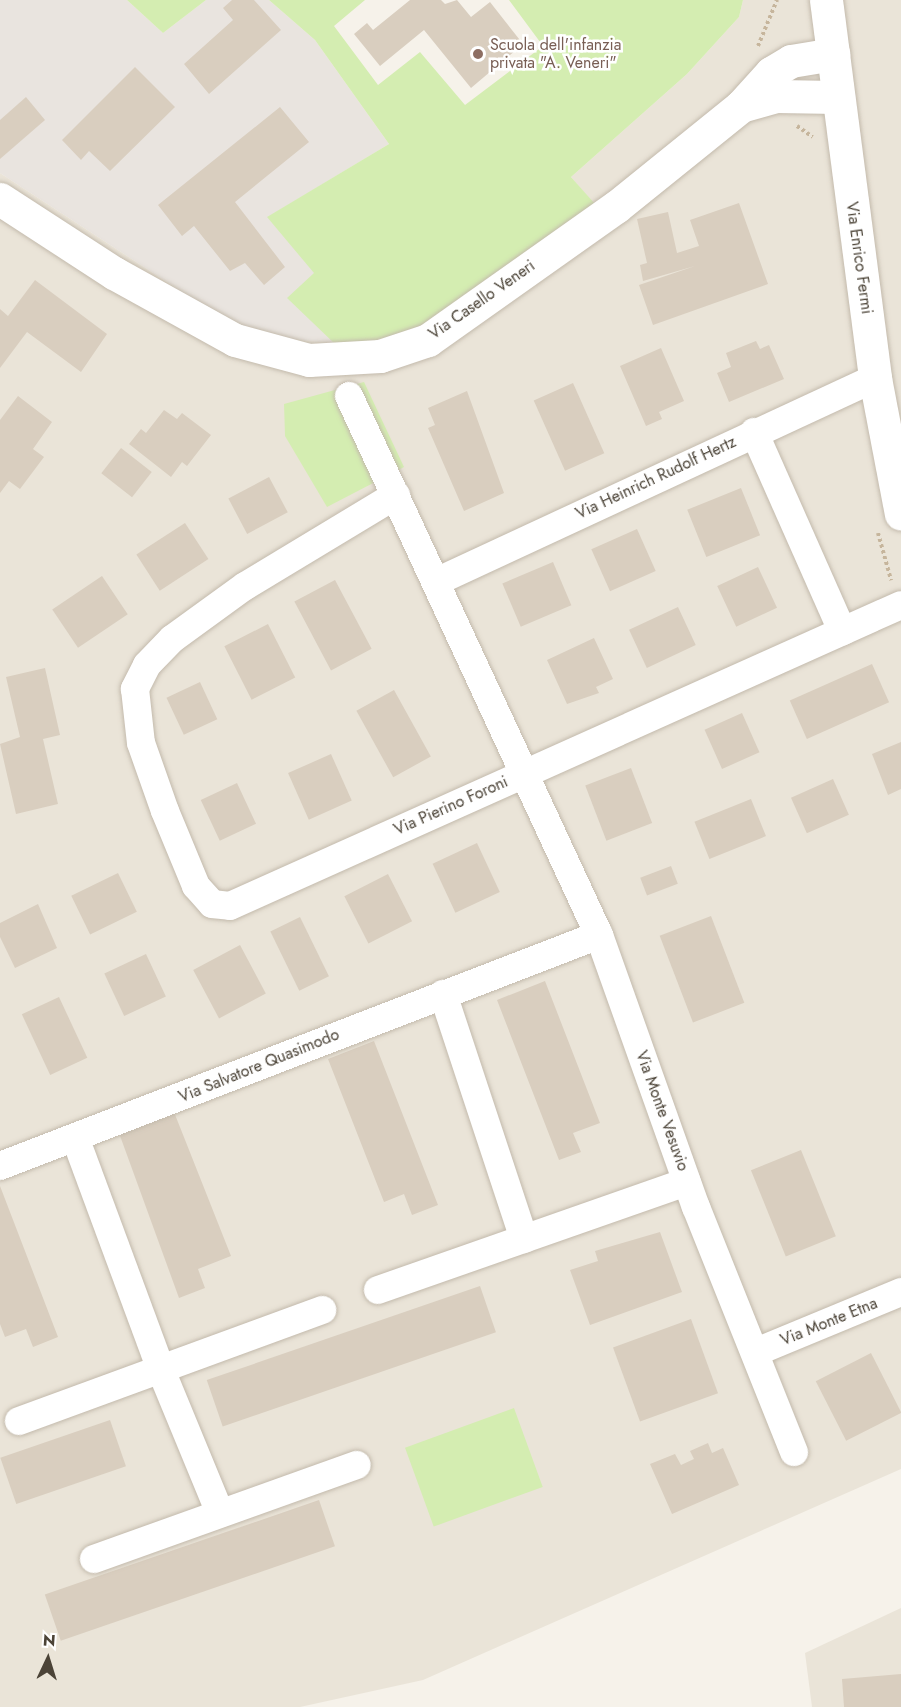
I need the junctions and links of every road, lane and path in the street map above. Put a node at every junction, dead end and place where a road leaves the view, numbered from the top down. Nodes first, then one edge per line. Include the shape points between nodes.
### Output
1 (826, 0) edge
2 (833, 54) junction
3 (837, 97) junction
4 (741, 106) junction
5 (4, 209) edge
6 (875, 378) junction
7 (349, 396) dead end
8 (754, 432) junction
9 (396, 495) junction
10 (901, 514) edge
11 (438, 581) junction
12 (901, 605) edge
13 (842, 631) junction
14 (522, 774) junction
15 (599, 935) junction
16 (443, 994) junction
17 (76, 1140) junction
18 (0, 1166) edge
19 (687, 1182) junction
20 (524, 1239) junction
21 (378, 1290) dead end
22 (901, 1292) edge
23 (322, 1310) dead end
24 (756, 1352) junction
25 (161, 1370) junction
26 (19, 1421) dead end
27 (794, 1452) dead end
28 (357, 1465) dead end
29 (220, 1513) junction
30 (94, 1559) dead end

1 - 2 street, Via Enrico Fermi
2 - 3 street, Via Enrico Fermi
2 - 4 street, Via Casello Veneri via 791,62 771,73
3 - 4 street, Via Casello Veneri via 776,96
3 - 6 street, Via Enrico Fermi
4 - 5 street, Via Casello Veneri via 616,207 428,340 380,356 309,360 235,340
6 - 8 street, Via Heinrich Rudolf Hertz
6 - 10 street, Via Enrico Fermi
7 - 9 street
8 - 11 street, Via Heinrich Rudolf Hertz
8 - 13 street
9 - 11 street
9 - 14 street, Via Pierino Foroni via 245,586 172,639 147,665 135,688 141,743 196,886 212,904 230,906
11 - 14 street
12 - 13 street, Via Pierino Foroni
13 - 14 street, Via Pierino Foroni
14 - 15 street, Via Monte Vesuvio
15 - 16 street, Via Salvatore Quasimodo
15 - 19 street, Via Monte Vesuvio
16 - 17 street, Via Salvatore Quasimodo
16 - 20 street
17 - 18 street, Via Salvatore Quasimodo
17 - 25 street
19 - 20 street
19 - 24 street, Via Monte Vesuvio
20 - 21 street
22 - 24 street, Via Monte Etna
23 - 25 street
24 - 27 street, Via Monte Vesuvio
25 - 26 street
25 - 29 street
28 - 29 street
29 - 30 street

